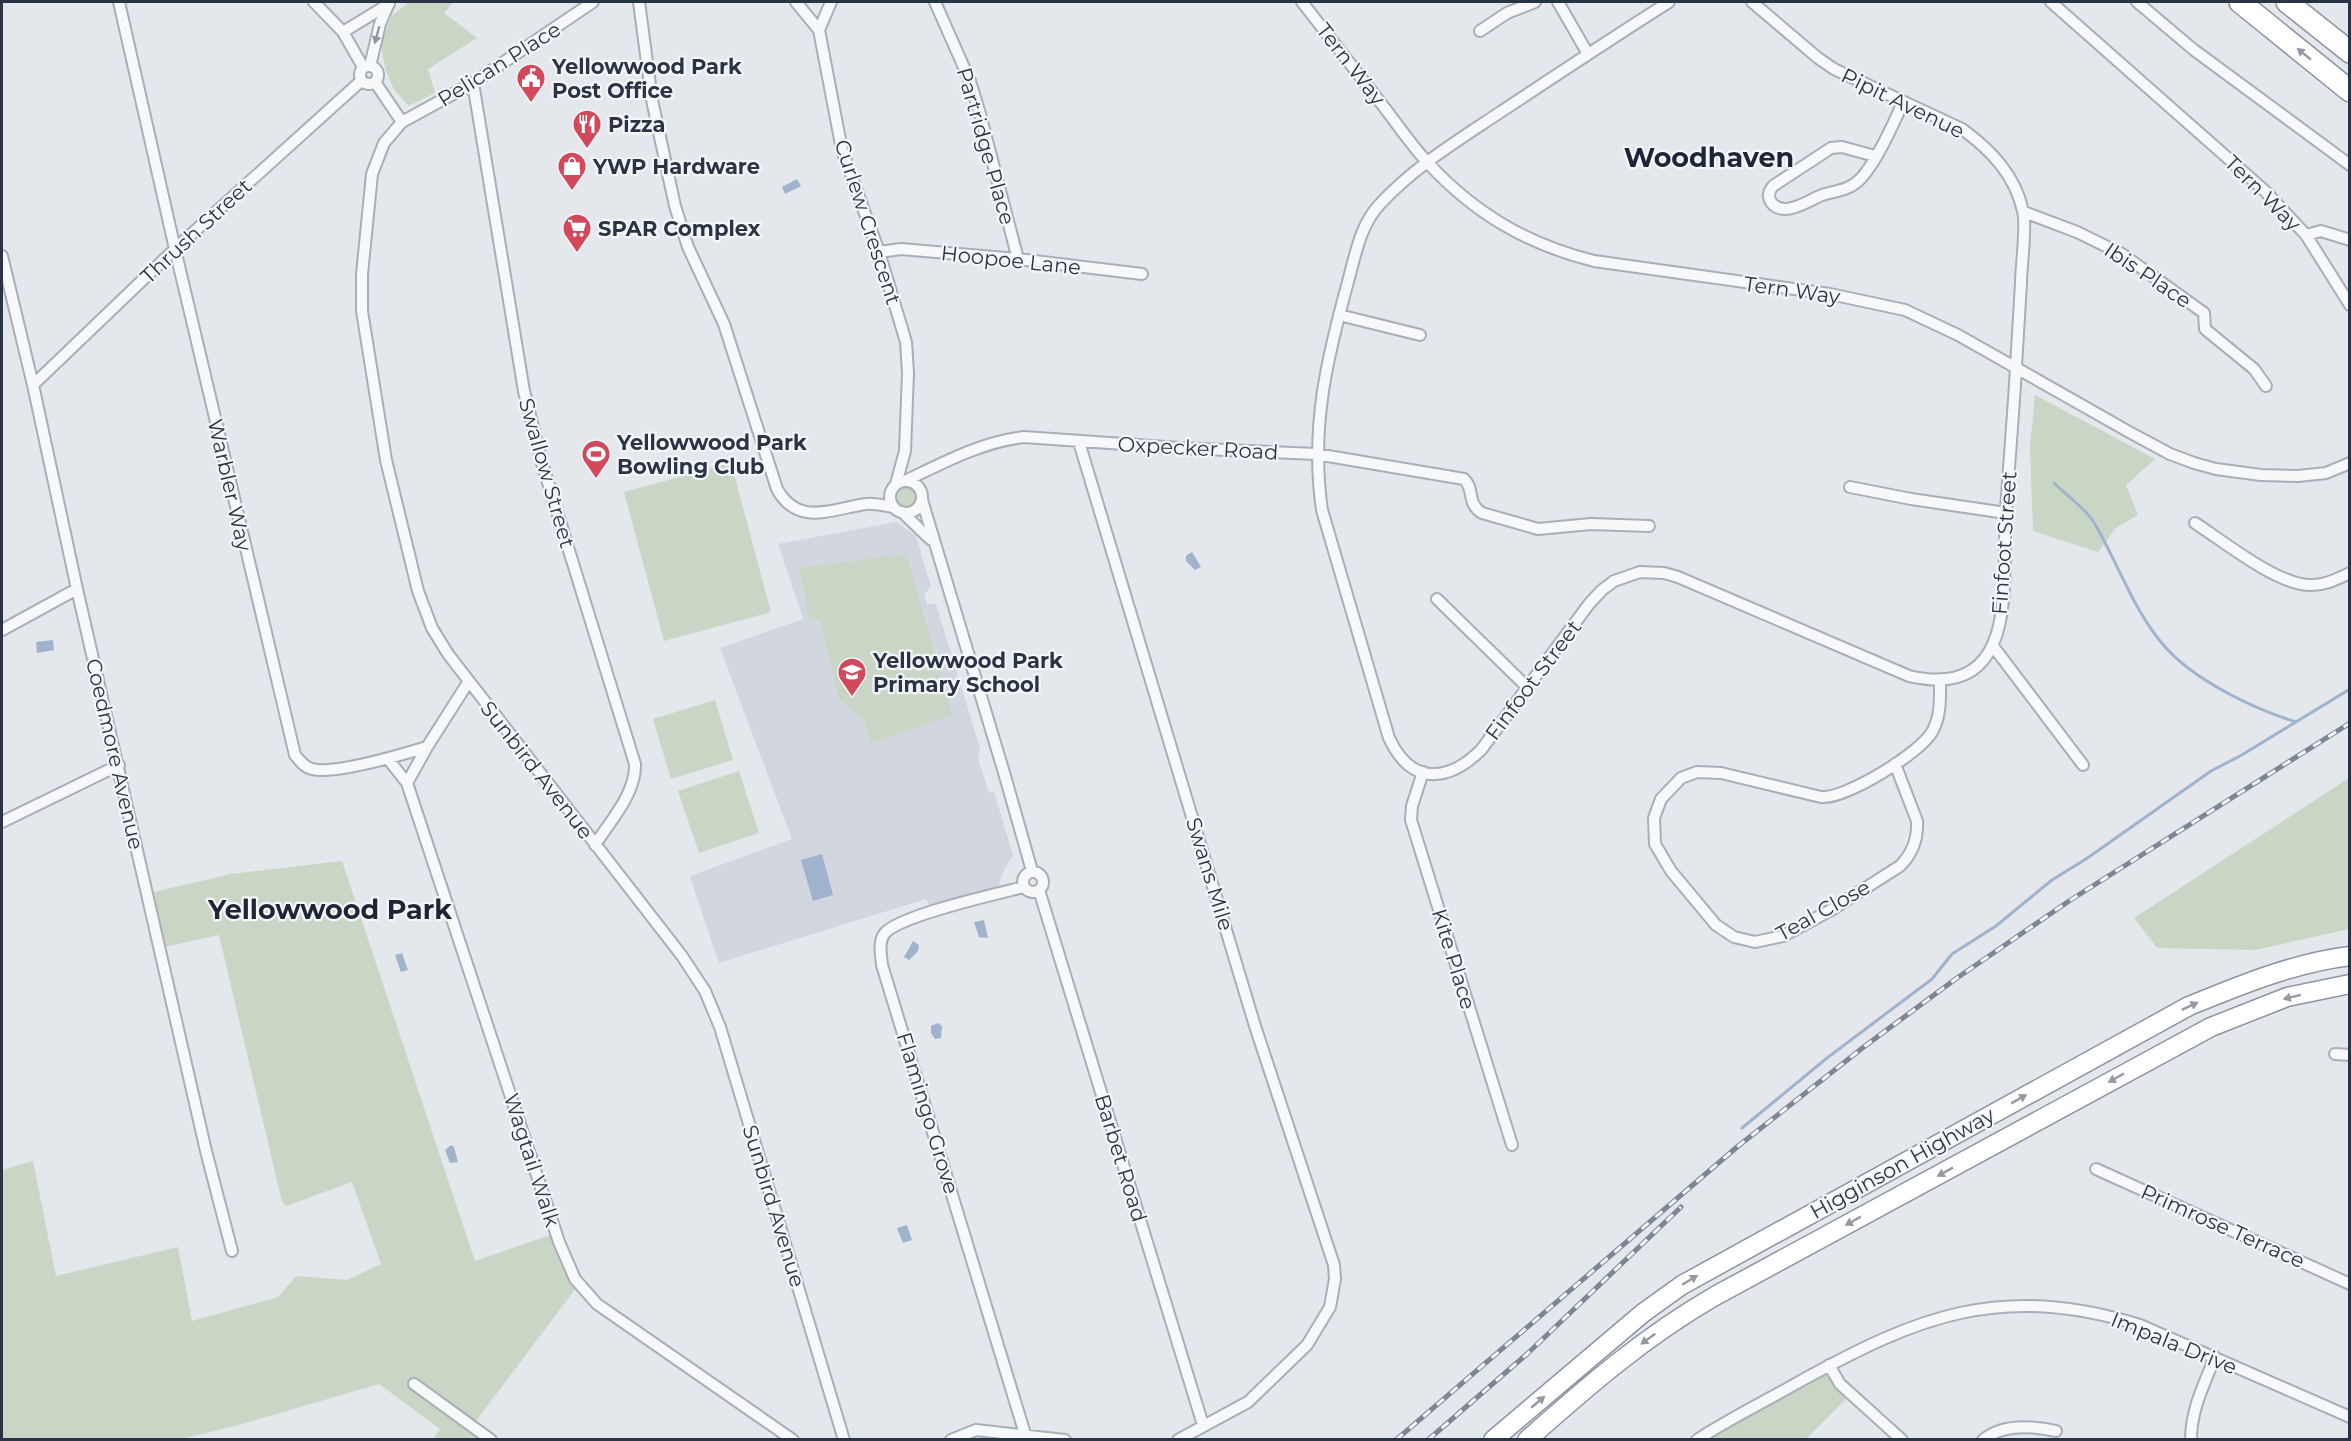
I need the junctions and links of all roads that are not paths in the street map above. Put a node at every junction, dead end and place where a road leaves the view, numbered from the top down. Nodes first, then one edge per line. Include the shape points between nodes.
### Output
1 (119, 2) edge
2 (314, 2) edge
3 (592, 2) edge
4 (639, 2) edge
5 (796, 2) edge
6 (831, 2) edge
7 (935, 2) edge
8 (1302, 2) edge
9 (1535, 2) edge
10 (1558, 2) edge
11 (1669, 2) edge
12 (1752, 2) edge
13 (2051, 2) edge
14 (2137, 2) edge
15 (2240, 2) edge
16 (2289, 2) edge
17 (390, 3) edge
18 (819, 30) junction
19 (1480, 31) dead end
20 (343, 32) junction
21 (2349, 43) edge
22 (2349, 52) edge
23 (1588, 54) junction
24 (367, 67) junction
25 (361, 81) junction
26 (375, 82) junction
27 (473, 83) junction
28 (2349, 91) edge
29 (1903, 102) junction
30 (402, 122) junction
31 (1875, 156) junction
32 (1426, 162) junction
33 (2349, 165) edge
34 (2024, 212) junction
35 (2306, 235) junction
36 (2349, 240) edge
37 (175, 249) junction
38 (879, 252) junction
39 (2, 256) edge
40 (1018, 259) junction
41 (1142, 274) dead end
42 (2349, 305) edge
43 (1339, 315) junction
44 (1420, 335) dead end
45 (2017, 369) junction
46 (33, 385) junction
47 (2266, 386) dead end
48 (1079, 442) junction
49 (904, 451) junction
50 (1316, 454) junction
51 (2349, 463) edge
52 (907, 483) junction
53 (1850, 487) dead end
54 (921, 500) junction
55 (869, 504) junction
56 (898, 509) junction
57 (2006, 513) junction
58 (2195, 523) dead end
59 (1649, 526) dead end
60 (933, 542) junction
61 (2349, 573) edge
62 (77, 589) junction
63 (1437, 599) dead end
64 (2, 630) edge
65 (1993, 646) junction
66 (469, 681) junction
67 (1940, 681) junction
68 (1528, 687) junction
69 (427, 747) junction
70 (388, 759) junction
71 (1895, 764) junction
72 (119, 765) junction
73 (2083, 765) dead end
74 (1423, 772) junction
75 (407, 783) junction
76 (2, 822) edge
77 (594, 845) junction
78 (1032, 872) junction
79 (1024, 887) junction
80 (1039, 890) junction
81 (2349, 956) edge
82 (2349, 984) edge
83 (2336, 1054) dead end
84 (2349, 1055) edge
85 (1512, 1145) dead end
86 (2096, 1169) dead end
87 (232, 1251) dead end
88 (2349, 1284) edge
89 (2215, 1358) junction
90 (1830, 1365) junction
91 (414, 1384) dead end
92 (2349, 1418) edge
93 (1203, 1425) junction
94 (2056, 1431) dead end
95 (1025, 1434) junction
96 (491, 1440) edge
97 (793, 1440) edge
98 (844, 1440) edge
99 (951, 1440) edge
100 (1065, 1440) edge
101 (1178, 1440) edge
102 (1493, 1440) edge
103 (1527, 1440) edge
104 (1697, 1440) edge
105 (1902, 1440) edge
106 (1983, 1440) edge
107 (2191, 1440) edge

1 - 37 street, Warbler Way
2 - 20 street
3 - 27 street, Pelican Place
4 - 55 street via 652,100 667,174 688,247 724,324 770,471 783,500 811,513
5 - 18 street, Curlew Crescent
6 - 18 street
7 - 40 street, Partridge Place via 970,81
8 - 32 street, Tern Way
9 - 19 street via 1507,13
10 - 23 street
11 - 23 street
12 - 29 street, Pipit Avenue via 1834,69
13 - 35 street, Tern Way via 2265,191
14 - 33 street via 2194,50
28 -> 15 highway
16 - 21 highway
16 - 22 highway
17 - 20 street
17 -> 24 street
18 - 38 street, Curlew Crescent via 842,150
20 - 24 street
23 - 32 street
24 - 25 street via 360,74
24 - 26 street via 378,72
25 - 26 street
25 - 37 street, Thrush Street
26 - 30 street
27 - 30 street, Pelican Place
27 - 77 street, Swallow Street via 524,391 542,463 635,764 630,791
29 - 31 street
29 - 34 street, Pipit Avenue via 1979,141 2006,171
30 - 66 street, Sunbird Avenue via 384,143 372,174 362,311 386,460 418,591 439,640
31 - 31 street via 1862,178 1847,188 1791,208 1778,208 1771,202 1769,191 1773,186 1831,148
32 - 43 street via 1380,204 1363,229
32 - 45 street, Tern Way via 1476,208 1525,238 1548,247 1594,261 1888,305 1928,320
34 - 45 street, Pipit Avenue
34 - 47 street, Ibis Place via 2122,254 2204,313 2205,329 2254,369
35 - 36 street via 2321,231
35 - 42 street, Tern Way
37 - 46 street, Thrush Street
37 - 70 street, Warbler Way via 295,755 307,767 325,771
38 - 40 street, Hoopoe Lane via 901,249
38 - 49 street, Curlew Crescent via 906,342
39 - 46 street, Coedmore Avenue
40 - 41 street, Hoopoe Lane
43 - 44 street
43 - 50 street via 1320,405
45 - 51 street, Tern Way via 2194,463 2261,475 2298,476 2326,473
45 - 57 street, Finfoot Street
46 - 62 street, Coedmore Avenue
48 - 50 street, Oxpecker Road
48 - 52 street, Oxpecker Road via 1024,437 1005,440 979,447
48 - 93 street, Swans Mile via 1255,1026 1334,1265 1330,1307 1307,1345 1248,1402
49 - 52 street, Curlew Crescent
49 - 52 street, Curlew Crescent
50 - 59 street, Oxpecker Road via 1464,479 1477,510 1532,528
50 - 74 street via 1322,510 1389,738 1406,763
52 - 54 street
52 - 55 street
52 - 56 street via 890,498
53 - 57 street
54 - 56 street via 912,511
54 - 60 street
55 - 56 street
56 - 60 street
57 - 65 street, Finfoot Street via 2002,609
58 - 61 street via 2263,568 2295,583 2327,583
60 - 78 street
62 - 64 street
62 - 72 street, Coedmore Avenue
63 - 68 street
65 - 67 street, Finfoot Street via 1970,672
65 - 73 street
66 - 69 street
66 - 77 street, Sunbird Avenue
67 - 68 street, Finfoot Street via 1909,676 1678,577 1652,572 1626,575 1602,590
67 - 71 street, Teal Close via 1934,730 1921,746
68 - 74 street, Finfoot Street via 1481,750 1464,766 1437,775
69 - 70 street, Warbler Way
69 - 75 street
70 - 75 street, Wagtail Walk
71 - 71 street, Teal Close via 1828,798 1697,771 1681,778 1661,799 1654,818 1655,844 1671,871 1721,930 1746,941 1772,940 1831,909 1906,860 1914,846 1917,821
72 - 76 street
72 - 87 street, Coedmore Avenue
74 - 85 street, Kite Place via 1411,820
75 - 97 street, Wagtail Walk via 559,1242 575,1279 597,1304
77 - 98 street, Sunbird Avenue via 682,956 715,1012
78 - 79 street via 1024,876
78 - 80 street via 1042,877
79 - 80 street via 1032,892
79 - 95 street, Flamingo Grove via 910,918 886,932 881,946 882,964
80 - 93 street, Barbet Road
102 -> 81 highway, Higginson Highway via 1643,1313 1718,1264 2189,1006 2262,977
82 -> 103 highway, Higginson Highway via 2287,997 2211,1027 1715,1296 1616,1362
83 - 84 street
86 - 88 street, Primrose Terrace
89 - 90 street, Impala Drive via 2162,1333 2114,1317 2033,1305 1975,1309 1925,1322 1882,1338
89 - 92 street, Impala Drive
89 - 107 street via 2197,1401
90 - 104 street, Impala Drive
90 - 105 street via 1840,1384
91 - 96 street
93 - 101 street
94 - 106 street via 2015,1428 2001,1430
95 - 99 street via 976,1430
95 - 100 street

